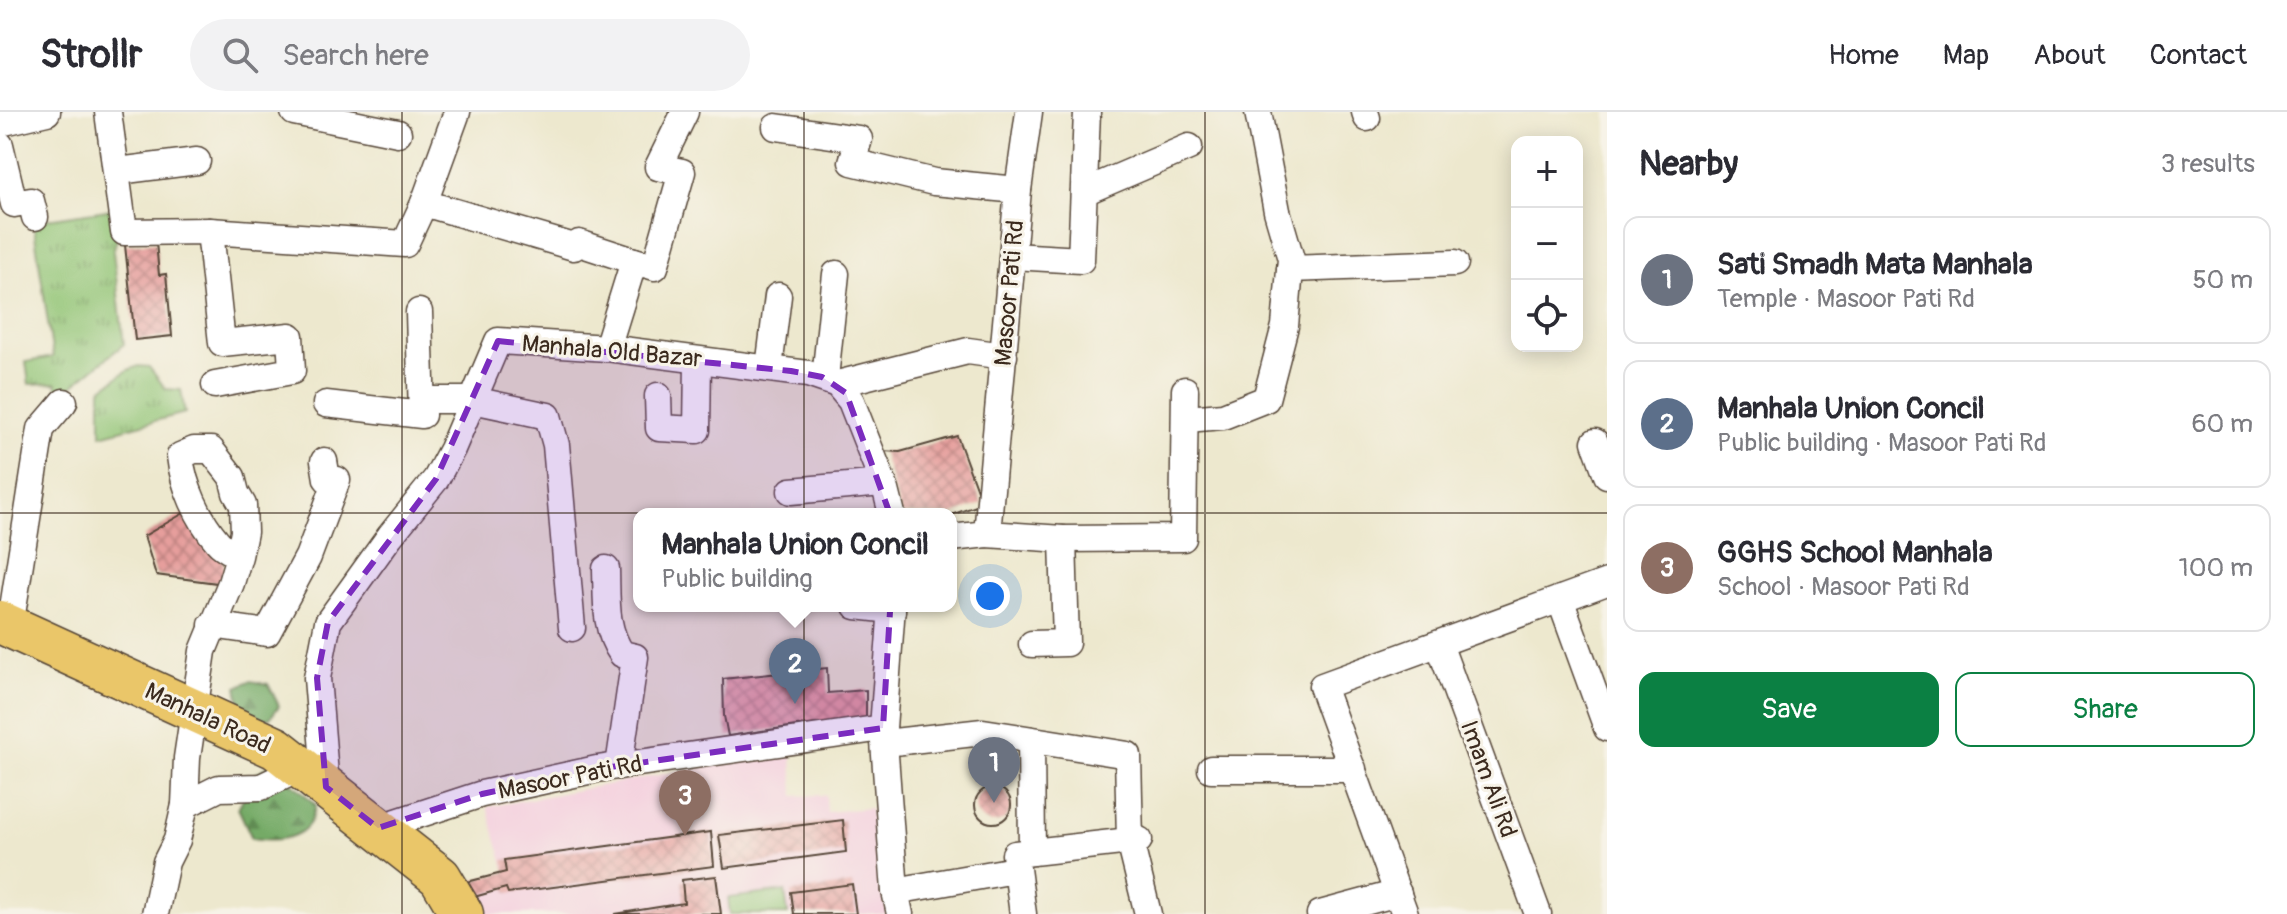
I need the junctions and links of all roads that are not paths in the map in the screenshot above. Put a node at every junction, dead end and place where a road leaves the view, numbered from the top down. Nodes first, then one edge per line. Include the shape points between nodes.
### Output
1 (47, 112) edge
2 (108, 112) edge
3 (294, 112) edge
4 (457, 112) edge
5 (685, 112) edge
6 (1029, 112) edge
7 (1087, 112) edge
8 (1258, 112) edge
9 (0, 123) edge
10 (776, 127) dead end
11 (398, 133) dead end
12 (0, 145) edge
13 (1189, 147) dead end
14 (197, 161) dead end
15 (118, 171) junction
16 (1018, 190) junction
17 (1084, 192) junction
18 (424, 203) junction
19 (35, 217) dead end
20 (210, 231) junction
21 (1013, 256) junction
22 (634, 261) junction
23 (1455, 263) dead end
24 (1290, 269) junction
25 (836, 274) dead end
26 (778, 296) dead end
27 (419, 312) dead end
28 (607, 348) junction
29 (1004, 356) junction
30 (698, 361) junction
31 (769, 368) junction
32 (831, 381) junction
33 (215, 385) dead end
34 (1185, 390) dead end
35 (658, 396) dead end
36 (423, 400) junction
37 (473, 400) junction
38 (64, 402) dead end
39 (326, 404) dead end
40 (1186, 419) junction
41 (1595, 442) dead end
42 (324, 461) dead end
43 (1607, 475) edge
44 (883, 483) junction
45 (791, 491) dead end
46 (890, 508) edge
47 (987, 534) junction
48 (957, 537) edge
49 (1063, 539) junction
50 (239, 556) dead end
51 (606, 569) dead end
52 (1607, 582) edge
53 (1560, 599) junction
54 (892, 612) edge
55 (5, 624) edge
56 (212, 625) junction
57 (572, 628) dead end
58 (1032, 644) dead end
59 (1439, 644) junction
60 (195, 711) junction
61 (1607, 728) edge
62 (884, 736) junction
63 (1031, 740) junction
64 (619, 766) junction
65 (1211, 769) dead end
66 (1353, 769) junction
67 (314, 777) junction
68 (185, 805) junction
69 (378, 828) junction
70 (1135, 841) junction
71 (1024, 861) junction
72 (898, 902) edge
73 (1402, 904) edge
74 (155, 914) edge
75 (462, 914) edge
76 (1023, 914) edge
77 (1148, 914) edge
78 (1320, 914) edge
79 (1538, 914) edge

1 - 9 street
2 - 15 street
3 - 11 street
4 - 18 street
5 - 22 street via 658,167 682,172 655,267
6 - 16 street, Masoor Pati Rd
7 - 17 street
8 - 24 street
10 - 16 street via 859,139 852,162 934,182
12 - 19 street via 14,204 31,201
13 - 17 street
14 - 15 street
15 - 20 street via 124,232
16 - 21 street, Masoor Pati Rd
17 - 21 street via 1081,260
18 - 20 street via 405,244
18 - 22 street
20 - 33 street via 222,343 290,336 292,371
21 - 29 street, Masoor Pati Rd
22 - 28 street
23 - 24 street
24 - 40 street via 1285,326 1266,399 1223,416
25 - 32 street
26 - 31 street
27 - 36 street
28 - 30 street, Manhala Old Bazar
28 - 37 street, Manhala Old Bazar via 498,341
29 - 32 street via 968,351
29 - 47 street, Masoor Pati Rd
30 - 31 street, Manhala Old Bazar
30 - 35 street via 697,430 659,428
31 - 32 street, Manhala Old Bazar
32 - 44 street via 851,401
34 - 40 street
36 - 37 street
36 - 39 street via 422,415
37 - 57 street via 548,416 556,445
37 - 67 street, Manhala Old Bazar via 436,479 328,622 317,678
38 - 55 street via 41,429
40 - 49 street via 1183,538
41 - 43 street
42 - 56 street via 327,479 337,480 308,557 267,633
44 - 45 street
44 - 46 street
47 - 48 street
47 - 49 street
49 - 58 street via 1066,643
50 - 56 street
51 - 64 street via 608,623 622,654 635,657
52 - 53 street
53 - 59 street
53 - 61 street
54 - 62 street
55 - 60 main road, Manhala Road
56 - 60 street
59 - 66 street via 1322,686
59 - 79 street, Imam Ali Rd
60 - 67 main road, Manhala Road via 276,748
60 - 68 street
62 - 63 street, Masoor Pati Rd via 983,732
62 - 64 street, Masoor Pati Rd
62 - 72 street
63 - 70 street, Masoor Pati Rd via 1128,755
63 - 71 street
64 - 69 street, Masoor Pati Rd via 482,794
65 - 66 street
66 - 73 street
67 - 68 street via 219,788
67 - 69 main road, Manhala Road
68 - 74 street
69 - 75 main road, Manhala Road via 440,877
70 - 71 street
70 - 77 street
71 - 72 street
71 - 76 street
73 - 78 street

